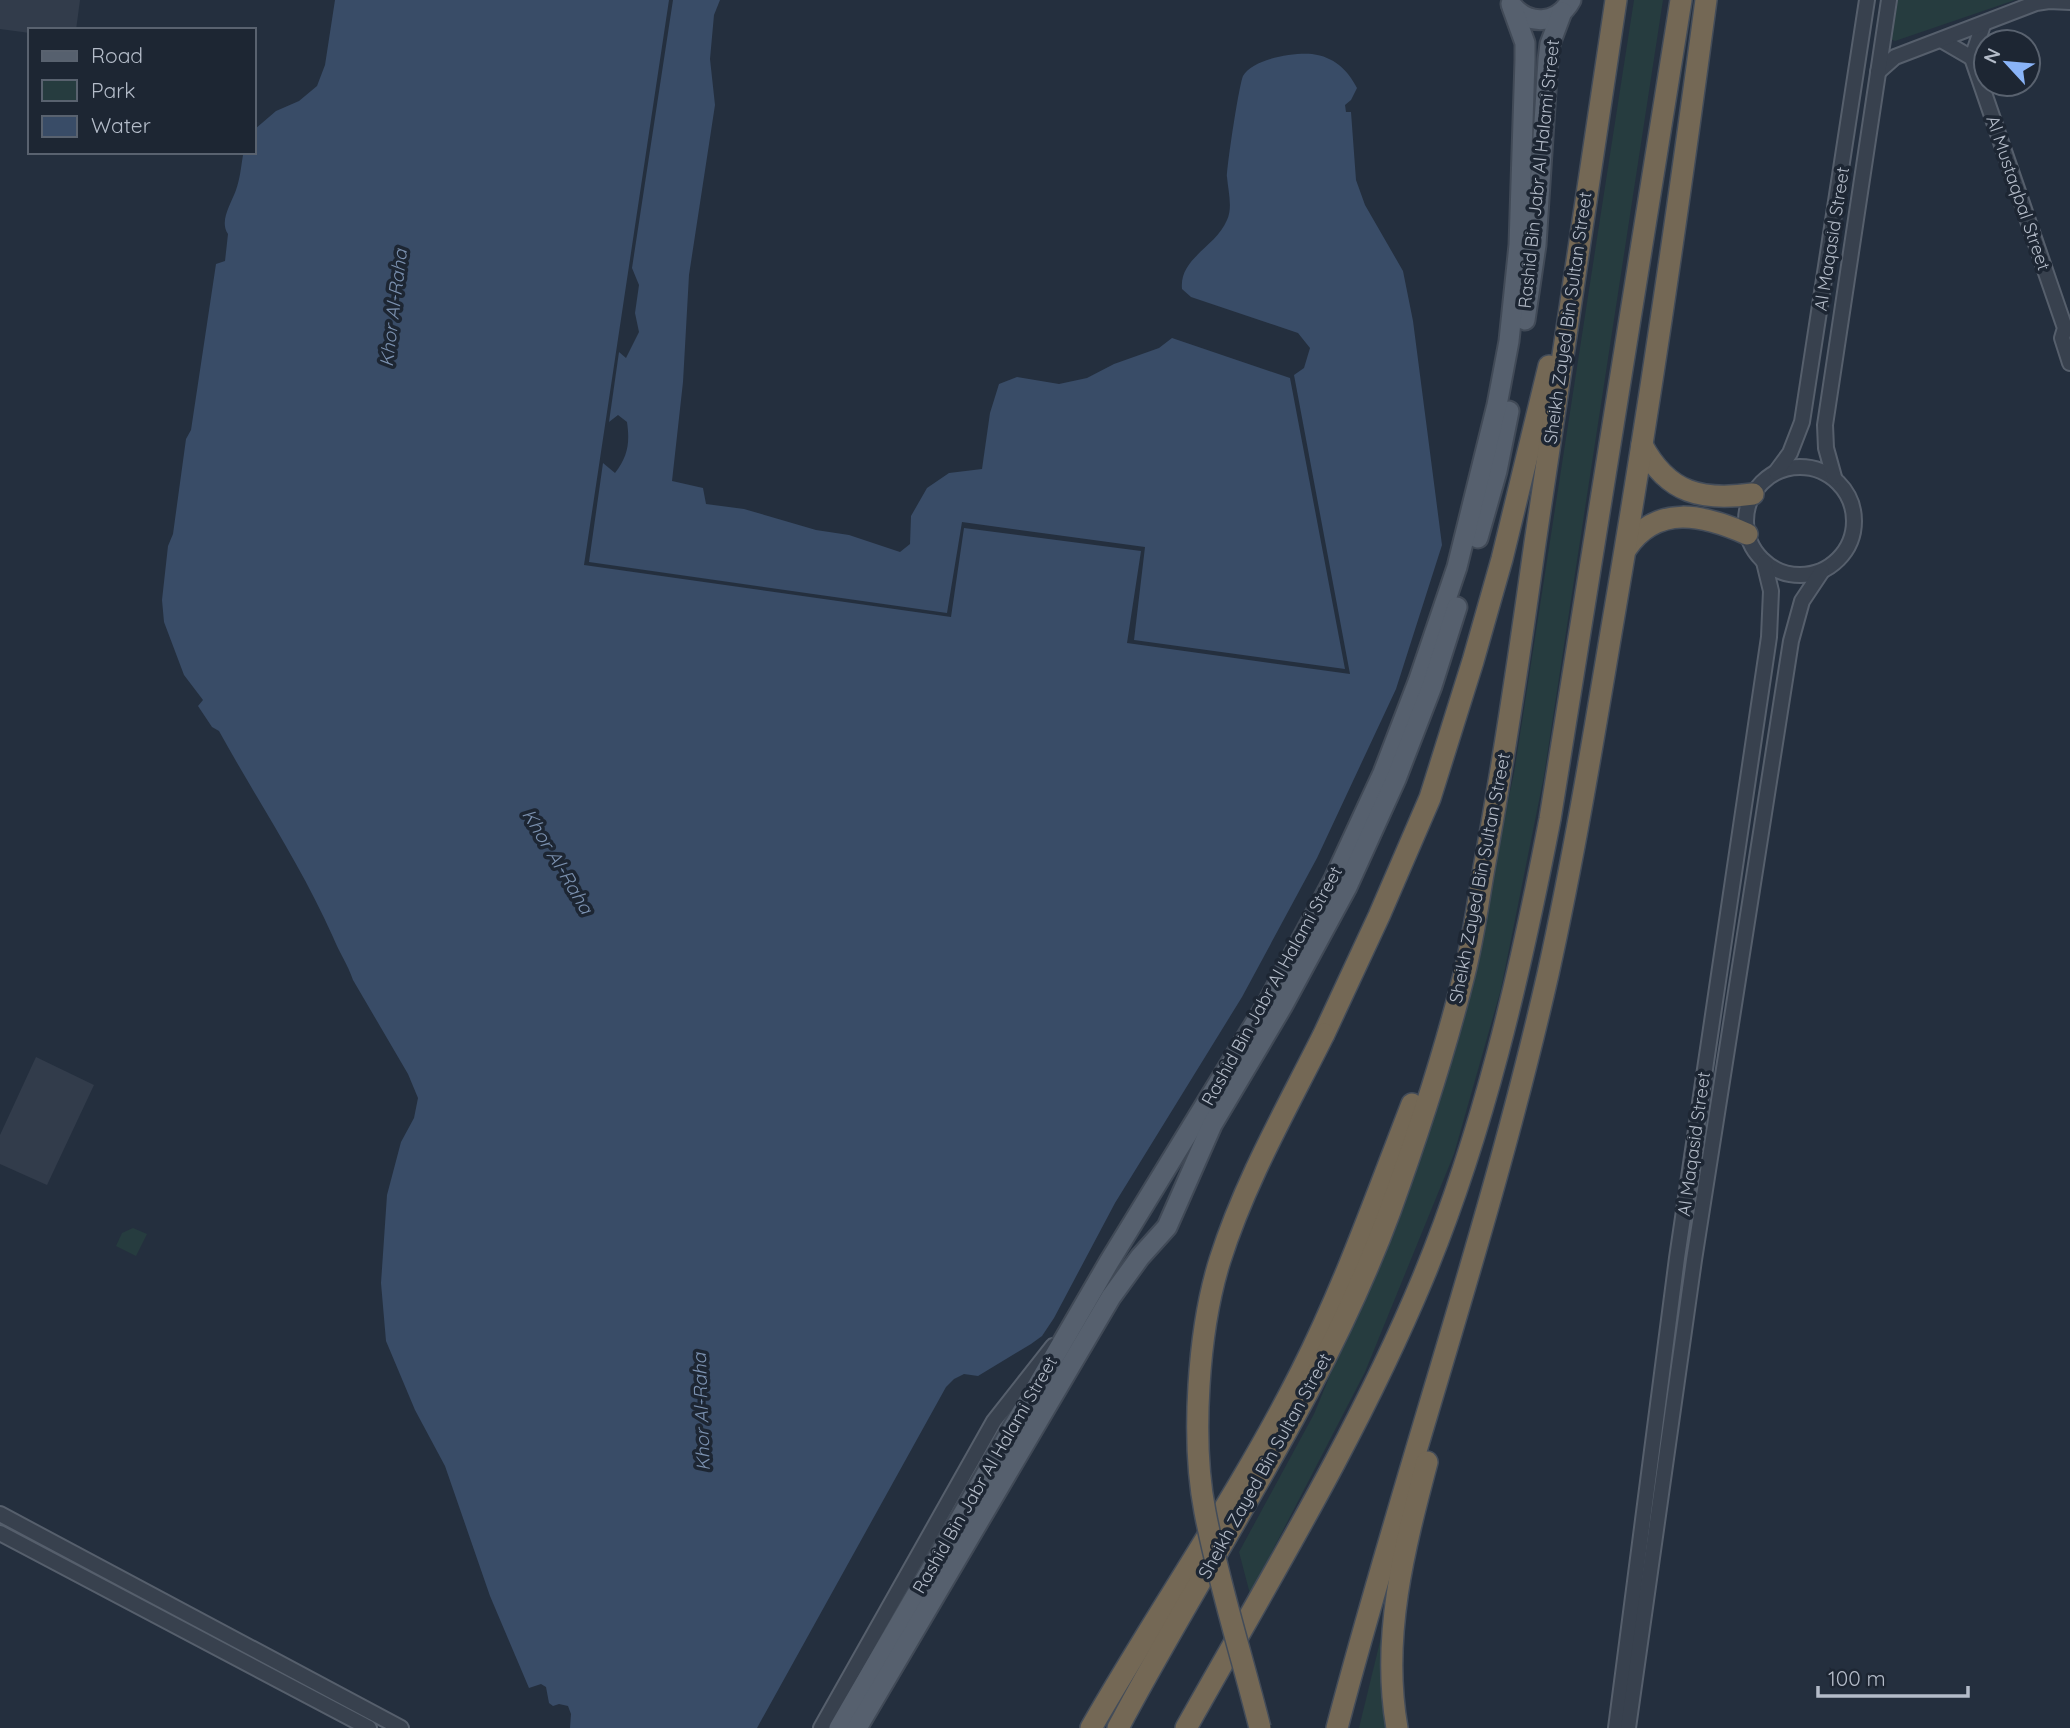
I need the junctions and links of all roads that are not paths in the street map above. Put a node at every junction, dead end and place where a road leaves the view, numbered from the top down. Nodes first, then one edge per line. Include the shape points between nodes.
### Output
1 (1616, 0) edge
2 (1681, 0) edge
3 (1706, 0) edge
4 (1867, 0) edge
5 (1889, 0) edge
6 (2057, 0) edge
7 (2070, 2) edge
8 (1511, 4) edge
9 (1566, 6) edge
10 (1983, 25) junction
11 (1982, 28) edge
12 (1941, 40) junction
13 (1972, 58) edge
14 (1878, 73) junction
15 (1986, 98) edge
16 (1576, 262) junction
17 (2067, 329) edge
18 (2070, 363) edge
19 (1642, 445) junction
20 (1776, 472) junction
21 (1834, 477) junction
22 (1753, 494) junction
23 (1747, 534) junction
24 (1625, 551) junction
25 (1764, 562) junction
26 (1822, 571) junction
27 (1465, 972) junction
28 (1138, 1215) junction
29 (1481, 1232) junction
30 (1124, 1279) junction
31 (1070, 1327) junction
32 (1007, 1403) junction
33 (991, 1465) junction
34 (0, 1514) edge
35 (0, 1533) edge
36 (369, 1728) edge
37 (401, 1728) edge
38 (821, 1728) edge
39 (838, 1728) edge
40 (857, 1728) edge
41 (1091, 1728) edge
42 (1118, 1728) edge
43 (1186, 1728) edge
44 (1260, 1728) edge
45 (1337, 1728) edge
46 (1397, 1728) edge
47 (1616, 1728) edge
48 (1628, 1728) edge

1 - 16 highway, Sheikh Zayed Bin Sultan Street
2 - 43 highway via 1550,819 1525,946 1481,1108 1424,1276 1388,1357
3 - 19 highway
4 - 20 street, Al Maqasid Street via 1802,422 1790,453
5 - 14 street, Al Maqasid Street
6 - 7 street
6 - 10 street via 2036,3
8 - 9 main road via 1531,19 1553,18
8 - 28 main road, Rashid Bin Jabr Al Halami Street via 1525,43 1515,294 1483,471 1457,567 1401,728 1334,881 1268,1002
9 - 30 main road, Rashid Bin Jabr Al Halami Street via 1549,52 1536,245 1511,406 1490,496 1433,686 1347,887 1212,1125 1167,1227
10 - 11 street
10 - 12 street
12 - 13 street
12 - 14 street via 1895,57
14 - 21 street, Al Maqasid Street via 1825,425
15 - 17 street, Al Mustaqbal Street
16 - 27 highway, Sheikh Zayed Bin Sultan Street via 1502,774
16 - 44 highway, bridge via 1502,559 1430,798 1324,1034 1246,1191 1219,1261 1206,1322 1198,1440 1205,1510
17 - 18 street, Al Mustaqbal Street via 2062,338
19 - 22 highway via 1667,478 1691,492 1723,498
19 - 24 highway
20 - 21 street via 1800,466
20 - 22 street
21 - 26 street via 1851,500 1854,528 1844,554
22 - 23 street via 1747,509
23 - 24 highway via 1706,518 1665,519 1646,528
23 - 25 street
24 - 29 highway via 1564,901
25 - 26 street via 1798,576
25 - 47 street, Al Maqasid Street via 1771,592 1769,636 1677,1258
26 - 48 street, Al Maqasid Street via 1802,601 1791,641 1694,1259
27 - 41 highway via 1345,1278 1300,1374
27 - 42 highway, Sheikh Zayed Bin Sultan Street via 1389,1213 1331,1349
28 - 30 main road via 1151,1216 1155,1225 1126,1266
28 - 31 main road, Rashid Bin Jabr Al Halami Street
29 - 45 highway
29 - 46 highway via 1470,1308 1397,1588 1391,1644
30 - 40 main road, Rashid Bin Jabr Al Halami Street
31 - 32 street
31 - 33 main road, Rashid Bin Jabr Al Halami Street
32 - 33 main road via 1011,1414
32 - 38 street
33 - 39 main road, Rashid Bin Jabr Al Halami Street
34 - 37 street
35 - 36 street

